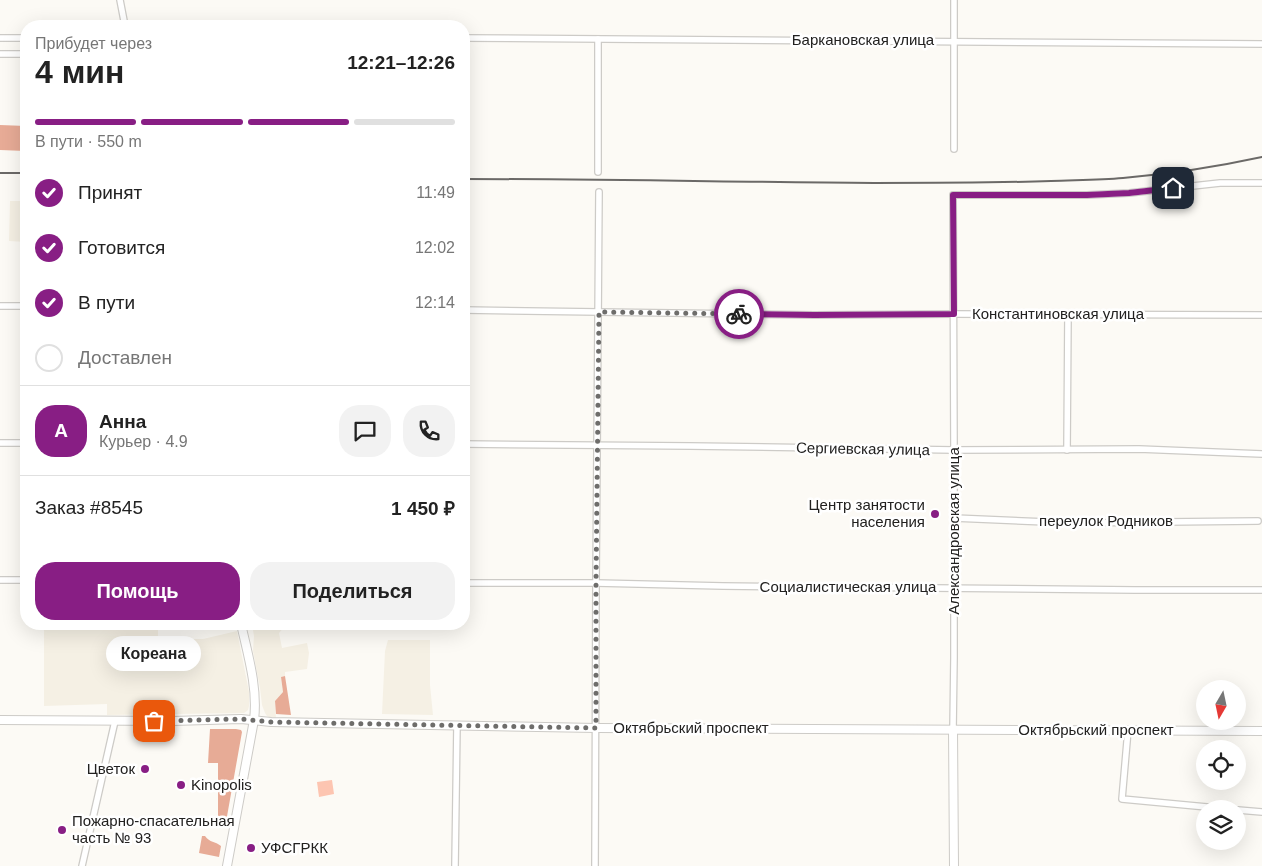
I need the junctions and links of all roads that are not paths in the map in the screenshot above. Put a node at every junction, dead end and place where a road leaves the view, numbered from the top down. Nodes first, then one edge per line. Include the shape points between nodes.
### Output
1 (120, 0) edge
2 (954, 0) edge
3 (124, 20) edge
4 (0, 38) edge
5 (20, 38) edge
6 (470, 38) edge
7 (598, 38) junction
8 (954, 41) junction
9 (1262, 44) edge
10 (0, 54) edge
11 (20, 54) edge
12 (954, 149) dead end
13 (598, 172) dead end
14 (1262, 183) edge
15 (599, 192) dead end
16 (0, 306) edge
17 (20, 306) edge
18 (470, 310) edge
19 (599, 312) junction
20 (954, 314) junction
21 (1068, 314) junction
22 (1262, 315) edge
23 (0, 443) edge
24 (20, 443) edge
25 (470, 444) edge
26 (597, 445) junction
27 (954, 450) junction
28 (1067, 450) junction
29 (1262, 454) edge
30 (954, 518) junction
31 (1258, 521) dead end
32 (0, 580) edge
33 (20, 580) edge
34 (470, 583) edge
35 (596, 583) junction
36 (954, 588) junction
37 (1262, 590) edge
38 (242, 630) edge
39 (0, 720) edge
40 (254, 720) junction
41 (115, 721) junction
42 (457, 725) junction
43 (596, 728) junction
44 (953, 729) junction
45 (1128, 730) junction
46 (1262, 731) edge
47 (1196, 806) edge
48 (1246, 811) edge
49 (1262, 812) edge
50 (82, 866) edge
51 (227, 866) edge
52 (455, 866) edge
53 (595, 866) edge
54 (954, 866) edge

1 - 3 street
2 - 8 street
4 - 5 street
6 - 7 street, Баркановская улица
7 - 8 street, Баркановская улица
7 - 13 street
8 - 9 street, Баркановская улица
8 - 12 street
10 - 11 street
14 - 20 street, Александровская улица via 1220,183 1087,195 953,195
15 - 19 street
16 - 17 street
18 - 19 street, Константиновская улица
19 - 20 street, Константиновская улица
19 - 26 street
20 - 21 street, Константиновская улица
20 - 27 street, Александровская улица
21 - 22 street, Константиновская улица
21 - 28 street
23 - 24 street
25 - 26 street, Сергиевская улица
26 - 27 street, Сергиевская улица
26 - 35 street
27 - 28 street, Сергиевская улица
27 - 30 street, Александровская улица
28 - 29 street, Сергиевская улица
30 - 31 street, переулок Родников via 1071,523
30 - 36 street, Александровская улица
32 - 33 street
34 - 35 street, Социалистическая улица
35 - 36 street, Социалистическая улица
35 - 43 street
36 - 37 street, Социалистическая улица
36 - 44 street, Александровская улица
38 - 40 street via 256,705
39 - 41 street, Октябрьский проспект
40 - 41 street, Октябрьский проспект
40 - 42 street, Октябрьский проспект
40 - 51 street
41 - 50 street
42 - 43 street, Октябрьский проспект
42 - 52 street
43 - 44 street, Октябрьский проспект
43 - 53 street
44 - 45 street, Октябрьский проспект
44 - 54 street, Александровская улица
45 - 46 street, Октябрьский проспект
45 - 47 street via 1122,799
48 - 49 street

